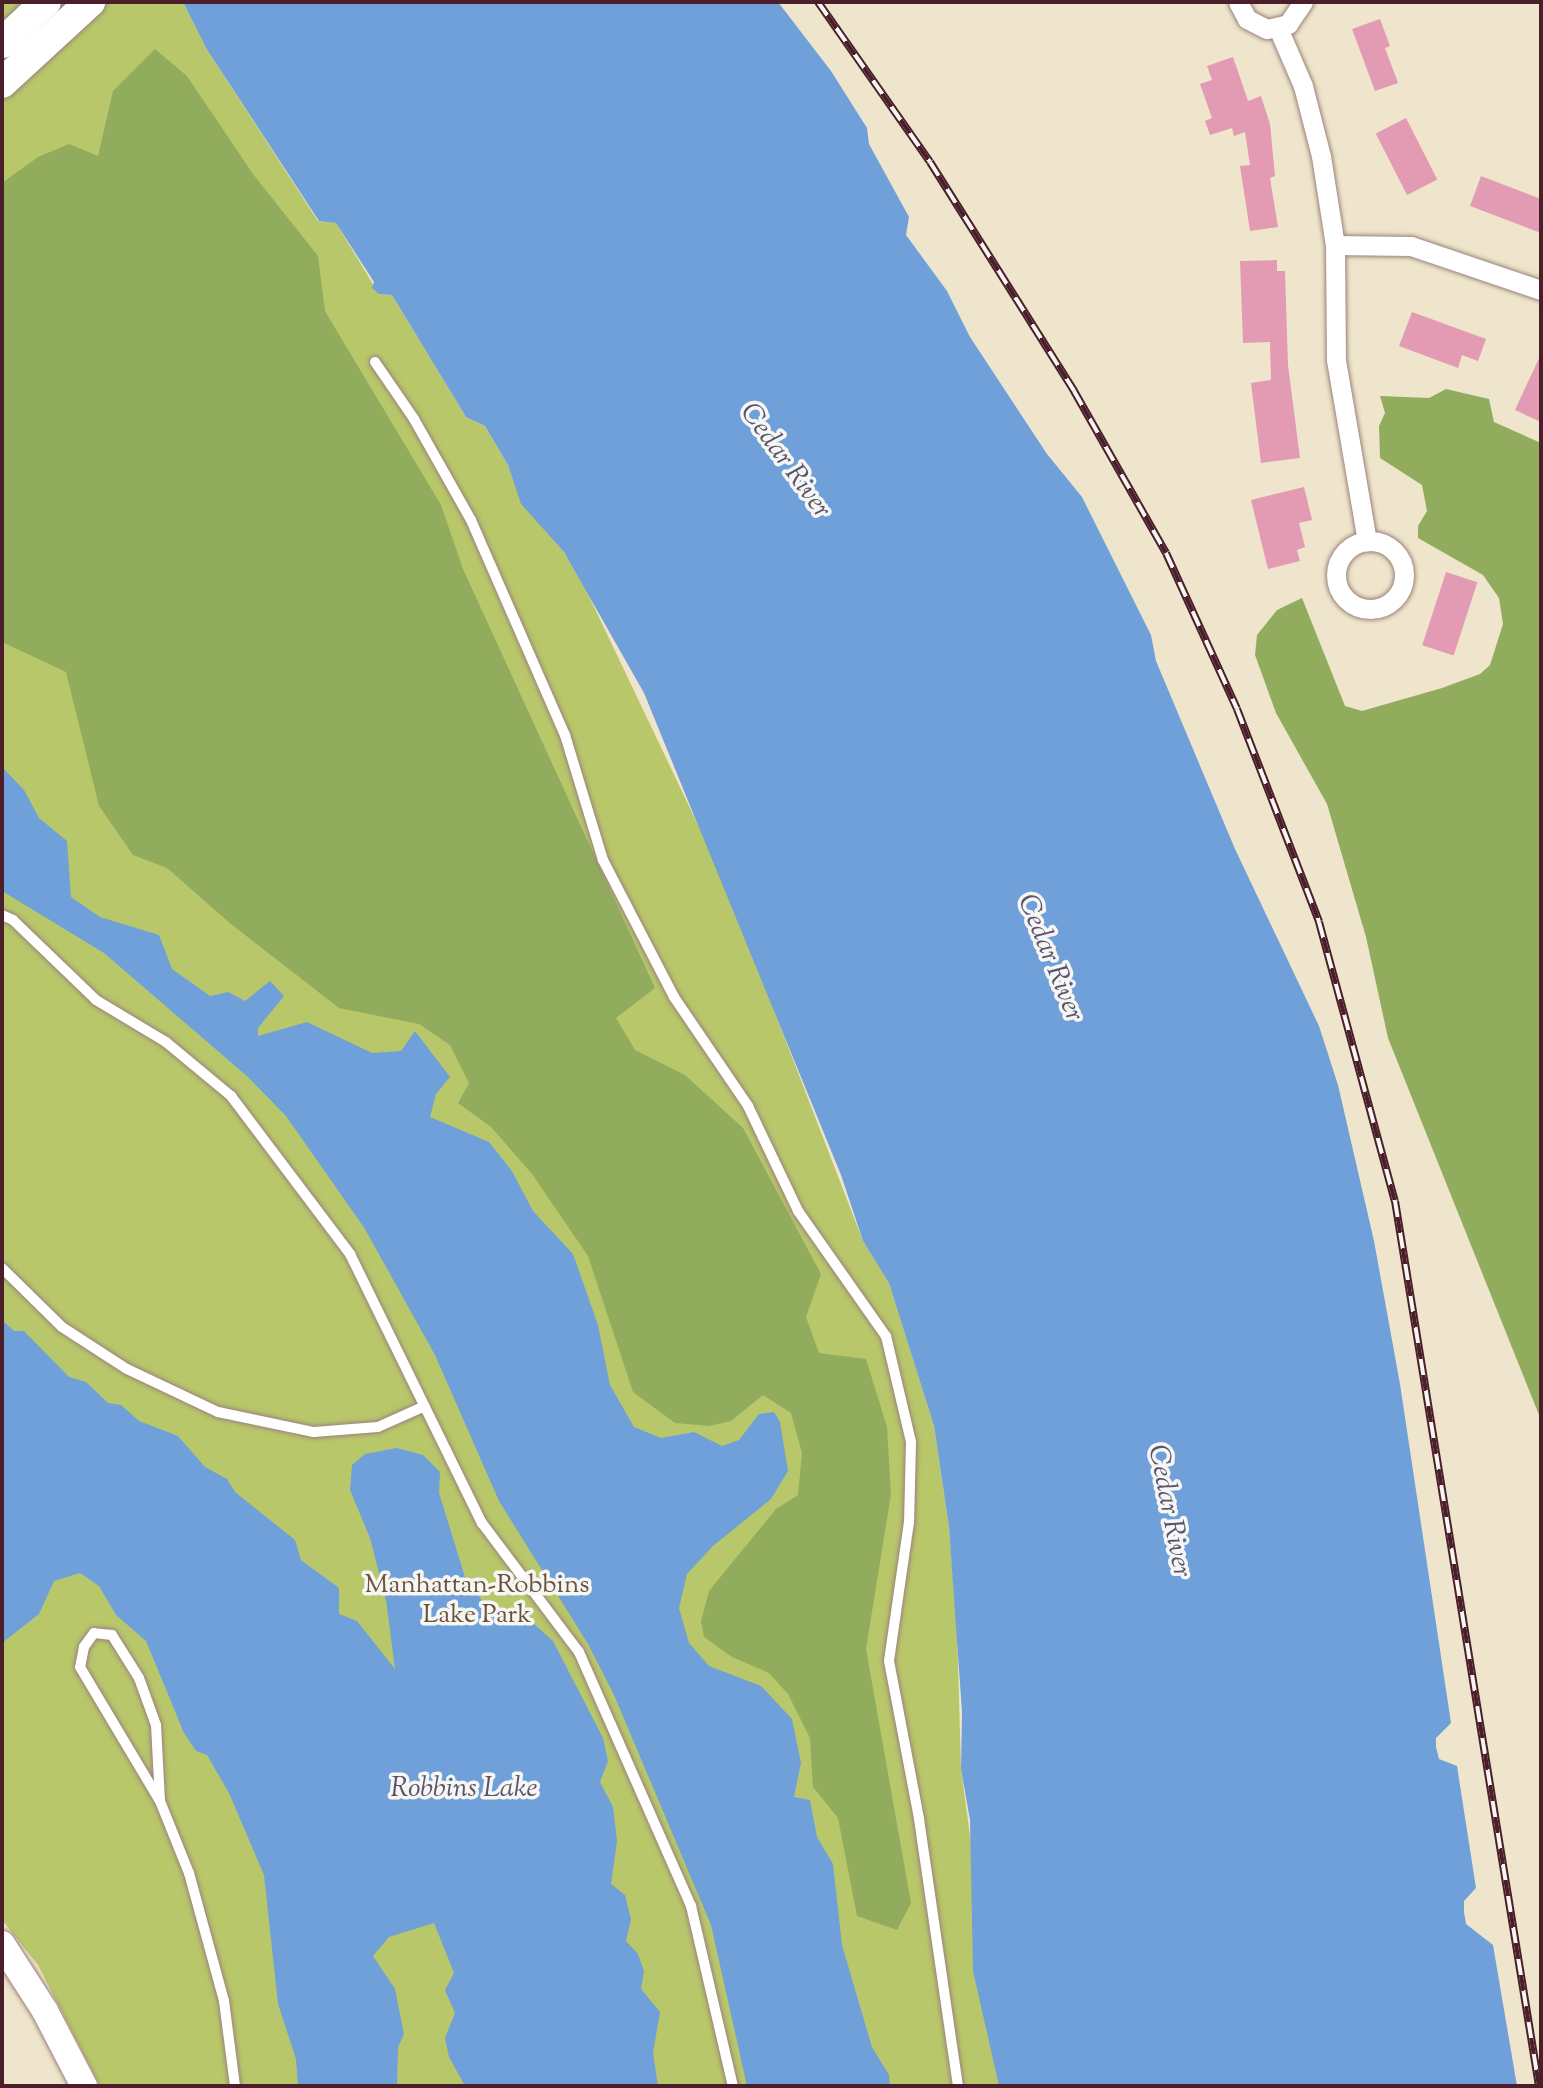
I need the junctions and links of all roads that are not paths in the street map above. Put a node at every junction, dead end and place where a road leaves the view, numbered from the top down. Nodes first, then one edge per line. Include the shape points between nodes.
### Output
1 (47, 2) edge
2 (90, 2) edge
3 (1238, 2) edge
4 (1303, 2) edge
5 (1279, 28) junction
6 (2, 43) edge
7 (2, 83) edge
8 (1335, 245) junction
9 (1541, 290) edge
10 (375, 362) dead end
11 (1367, 541) dead end
12 (2, 915) edge
13 (2, 1268) edge
14 (425, 1406) junction
15 (160, 1801) junction
16 (2, 1944) edge
17 (84, 2086) edge
18 (235, 2086) edge
19 (733, 2086) edge
20 (958, 2086) edge

1 - 6 main road
2 - 7 main road
3 - 5 street via 1256,26
4 - 5 street via 1296,17
5 - 8 street via 1312,121
8 - 9 street via 1411,246
8 - 11 street via 1336,360
10 - 20 lane via 414,419 471,520 565,735 603,860 674,997 748,1107 798,1211 886,1336 911,1442 909,1521 889,1661 919,1819
12 - 14 lane via 13,920 96,1000 166,1042 231,1096 350,1254
13 - 14 lane via 62,1326 127,1369 218,1412 314,1432 378,1427
14 - 19 lane via 482,1522 579,1651 691,1906
15 - 15 lane via 80,1667 84,1647 94,1633 112,1634 139,1678 156,1725
15 - 18 lane via 189,1873 224,2001
16 - 17 street via 45,2011

